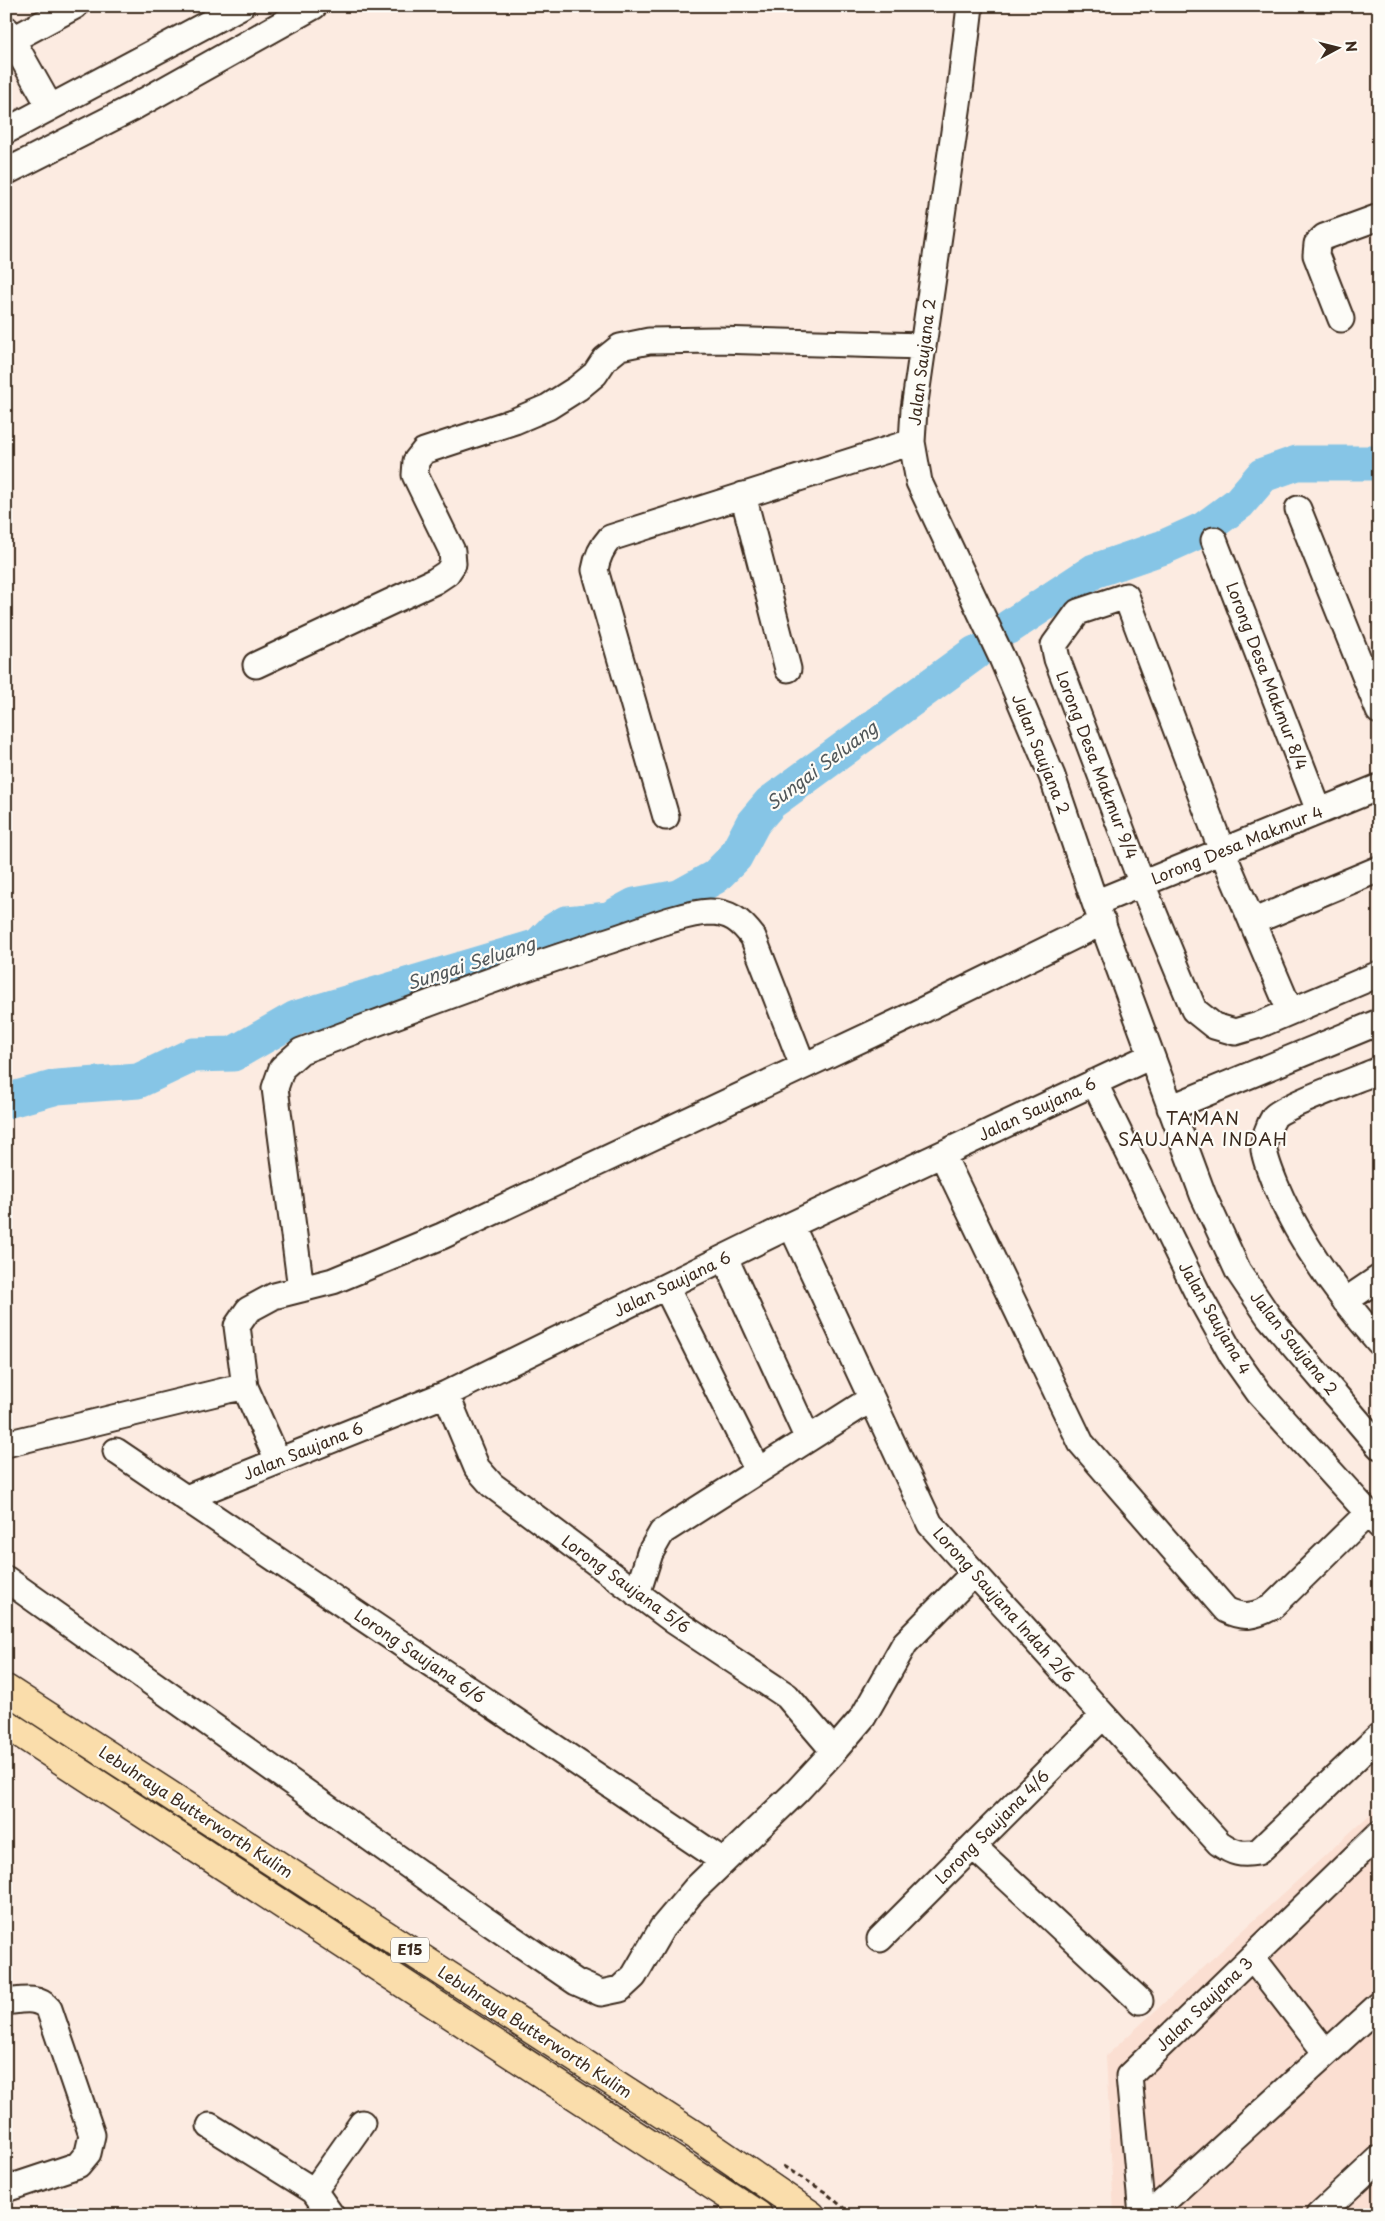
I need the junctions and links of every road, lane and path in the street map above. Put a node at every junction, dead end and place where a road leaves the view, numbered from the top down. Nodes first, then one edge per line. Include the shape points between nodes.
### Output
1 (75, 6) edge
2 (241, 6) edge
3 (314, 6) edge
4 (970, 6) edge
5 (8, 37) edge
6 (50, 107) junction
7 (6, 131) edge
8 (6, 172) edge
9 (1379, 217) edge
10 (1341, 318) dead end
11 (923, 346) junction
12 (912, 442) junction
13 (743, 495) junction
14 (1298, 509) dead end
15 (1214, 540) dead end
16 (256, 665) dead end
17 (788, 669) dead end
18 (1379, 712) edge
19 (1379, 786) edge
20 (1319, 811) junction
21 (666, 817) dead end
22 (1222, 851) junction
23 (1379, 869) edge
24 (1142, 884) junction
25 (1099, 913) junction
26 (1252, 922) junction
27 (1379, 974) edge
28 (1290, 1011) junction
29 (1379, 1022) edge
30 (1151, 1056) junction
31 (803, 1066) junction
32 (1379, 1070) edge
33 (1094, 1082) junction
34 (1170, 1108) junction
35 (942, 1154) junction
36 (791, 1226) junction
37 (725, 1258) junction
38 (1379, 1278) edge
39 (666, 1287) junction
40 (301, 1290) junction
41 (1346, 1301) junction
42 (1379, 1342) edge
43 (245, 1387) junction
44 (446, 1394) junction
45 (871, 1399) junction
46 (808, 1439) junction
47 (6, 1444) edge
48 (1379, 1446) edge
49 (116, 1451) dead end
50 (278, 1462) junction
51 (758, 1471) junction
52 (186, 1498) junction
53 (1373, 1519) edge
54 (974, 1573) junction
55 (6, 1579) edge
56 (637, 1594) junction
57 (6, 1688) edge
58 (1103, 1716) junction
59 (6, 1724) edge
60 (1379, 1736) edge
61 (834, 1751) junction
62 (1379, 1834) edge
63 (973, 1846) junction
64 (723, 1861) junction
65 (880, 1939) dead end
66 (1252, 1957) junction
67 (1140, 2001) dead end
68 (6, 2002) edge
69 (1379, 2005) edge
70 (1326, 2053) junction
71 (362, 2123) dead end
72 (210, 2126) dead end
73 (1379, 2160) edge
74 (6, 2189) edge
75 (314, 2191) junction
76 (818, 2203) edge
77 (330, 2215) edge
78 (758, 2215) edge
79 (852, 2215) edge
80 (1142, 2215) edge
81 (1149, 2215) edge
82 (1319, 2215) edge

1 - 5 street
2 - 6 street
3 - 8 street via 132,108
4 - 11 street, Jalan Saujana 2
5 - 6 street
6 - 7 street
9 - 10 street via 1324,237 1317,244 1316,255
11 - 12 street, Jalan Saujana 2
11 - 16 street via 717,340 649,341 620,347 605,359 595,374 548,407 424,451 416,461 416,475 452,550 453,564 448,572 436,581
12 - 13 street
12 - 25 street, Jalan Saujana 2 via 919,482 1002,658 1052,776
13 - 17 street
13 - 21 street via 610,538 597,557 595,570
14 - 18 street
15 - 20 street, Lorong Desa Makmur 8/4
19 - 20 street, Lorong Desa Makmur 4
20 - 22 street, Lorong Desa Makmur 4
22 - 24 street, Lorong Desa Makmur 4
22 - 24 street, Lorong Desa Makmur 9/4 via 1126,596 1078,612 1054,645
22 - 26 street
23 - 26 street
24 - 25 street, Lorong Desa Makmur 4
24 - 28 street, Lorong Desa Makmur 9/4 via 1194,1010 1214,1026 1235,1032
25 - 30 street, Jalan Saujana 2
25 - 31 street, Lorong Desa Makmur 4 via 917,1013
26 - 28 street
27 - 28 street, Lorong Desa Makmur 9/4
29 - 34 street
30 - 33 street, Jalan Saujana 6
30 - 34 street, Jalan Saujana 2
31 - 40 street, Lorong Desa Makmur 4 via 442,1236 333,1281
31 - 40 street via 753,937 731,915 709,912 539,962 301,1052 282,1068 275,1088
32 - 41 street via 1275,1116 1264,1147 1284,1204 1322,1270
33 - 35 street, Jalan Saujana 6
33 - 53 street, Jalan Saujana 4 via 1197,1292 1232,1355 1259,1393
34 - 48 street, Jalan Saujana 2 via 1238,1271 1268,1316
35 - 36 street, Jalan Saujana 6
35 - 53 street via 1081,1443 1226,1610 1237,1615 1255,1616 1272,1606
36 - 37 street, Jalan Saujana 6
36 - 45 street, Lorong Saujana Indah 2/6
37 - 39 street, Jalan Saujana 6
37 - 46 street
38 - 41 street
39 - 44 street, Jalan Saujana 6
39 - 51 street
40 - 43 street, Lorong Desa Makmur 4 via 274,1296 248,1310 237,1326
41 - 42 street
43 - 47 street
43 - 50 street, Lorong Desa Makmur 4
44 - 50 street, Jalan Saujana 6
44 - 56 street, Lorong Saujana 5/6 via 477,1468 492,1485
45 - 46 street
45 - 54 street, Lorong Saujana Indah 2/6 via 930,1524
46 - 51 street
49 - 52 street, Lorong Saujana 6/6
50 - 52 street, Jalan Saujana 6
51 - 56 street via 662,1532 650,1553
52 - 64 street, Lorong Saujana 6/6
54 - 58 street, Lorong Saujana Indah 2/6
54 - 61 street via 905,1643 862,1717
55 - 64 street via 481,1917 576,1982 601,1992 620,1989 634,1976 662,1928
56 - 61 street, Lorong Saujana 5/6 via 787,1696
57 - 76 highway, Lebuhraya Butterworth Kulim / E15 via 696,2136
58 - 60 street, Lorong Saujana Indah 2/6 via 1219,1843 1231,1852 1244,1855 1258,1852
58 - 63 street, Lorong Saujana 4/6
59 - 78 highway, Lebuhraya Butterworth Kulim / E15
61 - 64 street
62 - 66 street, Jalan Saujana 3
63 - 65 street, Lorong Saujana 4/6
63 - 67 street
66 - 70 street
66 - 80 street, Jalan Saujana 3 via 1129,2076
68 - 74 street via 37,1999 49,2009 92,2135 88,2153 78,2165
69 - 70 street
70 - 81 street
71 - 75 street
72 - 75 street
73 - 82 street
75 - 77 street
76 - 79 path

